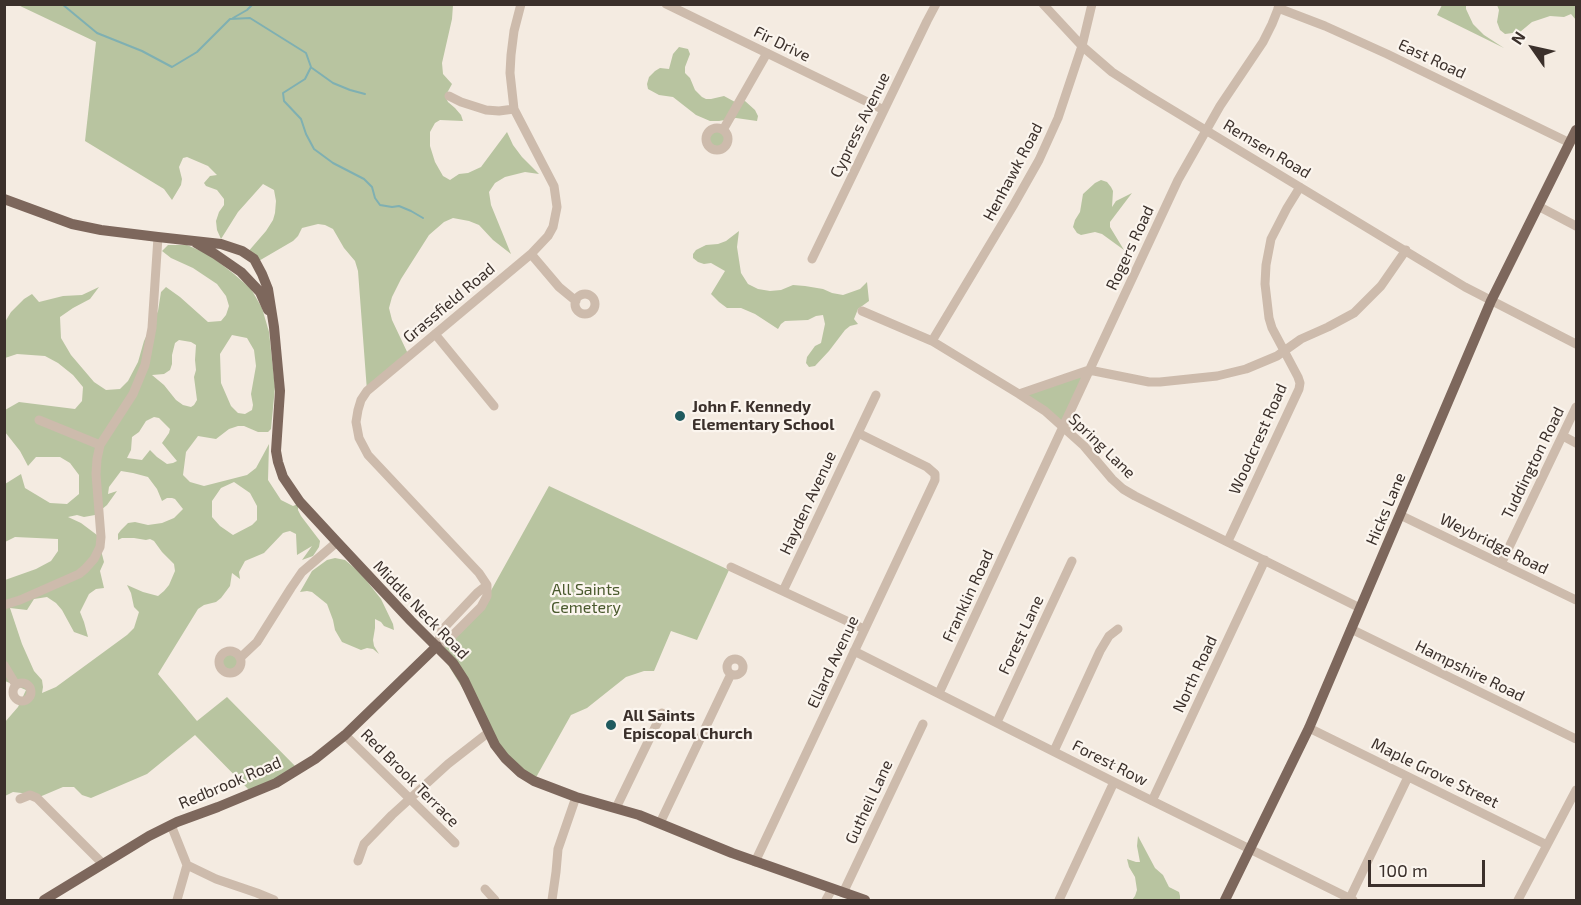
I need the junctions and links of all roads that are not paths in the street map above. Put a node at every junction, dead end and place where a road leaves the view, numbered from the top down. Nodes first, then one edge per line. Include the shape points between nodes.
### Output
1 (521, 4) edge
2 (666, 4) edge
3 (936, 4) edge
4 (1043, 4) edge
5 (1092, 4) edge
6 (1279, 6) edge
7 (1082, 46) junction
8 (767, 53) junction
9 (448, 96) dead end
10 (514, 109) junction
11 (884, 110) junction
12 (1206, 129) junction
13 (723, 130) dead end
14 (1576, 130) edge
15 (1570, 142) junction
16 (1300, 187) junction
17 (4, 199) edge
18 (1538, 206) junction
19 (1576, 226) edge
20 (158, 237) junction
21 (193, 242) junction
22 (1406, 250) junction
23 (531, 254) junction
24 (812, 260) dead end
25 (576, 301) dead end
26 (1491, 301) junction
27 (862, 311) dead end
28 (274, 327) junction
29 (435, 334) junction
30 (932, 341) junction
31 (1576, 344) edge
32 (1284, 350) junction
33 (1089, 370) junction
34 (1019, 394) junction
35 (876, 395) dead end
36 (494, 406) dead end
37 (1576, 407) edge
38 (39, 420) dead end
39 (1062, 427) junction
40 (858, 433) junction
41 (1563, 436) junction
42 (1576, 442) edge
43 (100, 445) junction
44 (1023, 513) joint
45 (1400, 515) junction
46 (1228, 541) junction
47 (337, 542) junction
48 (1265, 560) junction
49 (1072, 561) dead end
50 (1501, 564) junction
51 (732, 567) dead end
52 (783, 591) junction
53 (1576, 600) edge
54 (4, 605) edge
55 (1360, 608) junction
56 (864, 629) junction
57 (1118, 629) dead end
58 (1351, 629) junction
59 (437, 646) junction
60 (854, 651) junction
61 (240, 658) dead end
62 (4, 665) edge
63 (731, 674) dead end
64 (16, 685) dead end
65 (939, 693) junction
66 (662, 713) dead end
67 (997, 722) junction
68 (922, 724) dead end
69 (1309, 728) junction
70 (489, 732) junction
71 (345, 735) junction
72 (1576, 739) edge
73 (1054, 751) junction
74 (1408, 777) junction
75 (1114, 782) junction
76 (1576, 790) edge
77 (576, 797) junction
78 (20, 799) dead end
79 (410, 799) junction
80 (1152, 801) junction
81 (616, 808) junction
82 (660, 823) junction
83 (171, 825) junction
84 (455, 843) dead end
85 (1547, 845) junction
86 (1250, 850) junction
87 (358, 861) dead end
88 (755, 862) junction
89 (103, 864) junction
90 (187, 865) junction
91 (484, 889) dead end
92 (838, 891) junction
93 (44, 900) edge
94 (177, 900) edge
95 (274, 900) edge
96 (495, 900) edge
97 (552, 900) edge
98 (826, 900) edge
99 (865, 900) edge
100 (1059, 900) edge
101 (1225, 900) edge
102 (1350, 900) edge
103 (1518, 900) edge

1 - 10 street, Grassfield Road via 511,55
2 - 8 street, Fir Drive
3 - 11 street, Cypress Avenue
4 - 7 street, Remsen Road
5 - 7 street, Henhawk Road
6 - 12 street, Rogers Road via 1263,42
6 - 15 street, East Road
7 - 12 street, Remsen Road via 1112,72
7 - 30 street, Henhawk Road via 1039,160
8 - 11 street, Fir Drive
8 - 13 street
9 - 10 street via 486,110
10 - 23 street, Grassfield Road via 552,182 557,200 553,227
11 - 24 street, Cypress Avenue
12 - 16 street, Remsen Road
12 - 33 street, Rogers Road
14 - 15 main road, Hicks Lane
15 - 18 main road, Hicks Lane
16 - 22 street, Remsen Road
16 - 32 street, Woodcrest Road via 1271,239 1266,265 1269,318
17 - 20 main road, Middle Neck Road via 72,224
18 - 19 street
18 - 26 main road, Hicks Lane
20 - 21 main road, Middle Neck Road
20 - 43 street via 146,365 133,394
21 - 28 main road, Middle Neck Road via 241,272 260,292
21 - 28 main road, Middle Neck Road via 221,244 254,259 268,289
22 - 26 street, Remsen Road
22 - 32 street via 1381,286 1354,313
23 - 25 street via 558,287
23 - 29 street, Grassfield Road
26 - 31 street, Remsen Road
26 - 45 main road, Hicks Lane
27 - 30 street, Spring Lane
28 - 47 main road, Middle Neck Road via 280,391 278,462 290,489
29 - 36 street
29 - 59 street, Grassfield Road via 367,390 356,422 368,455 487,585 442,630
30 - 34 street, Spring Lane
32 - 33 street via 1246,369 1198,379 1149,382
32 - 46 street, Woodcrest Road via 1298,377 1299,389
33 - 34 street
33 - 39 street, Rogers Road
34 - 39 street, Spring Lane
35 - 40 street, Hayden Avenue
37 - 41 street, Tuddington Road
38 - 43 street
39 - 44 street, Rogers Road
39 - 46 street, Spring Lane via 1123,489
40 - 52 street, Hayden Avenue
40 - 56 street, Ellard Avenue via 935,474
41 - 42 street
41 - 50 street, Tuddington Road
43 - 54 street via 96,474 101,537 94,559 78,573
44 - 65 street, Franklin Road
45 - 50 street, Weybridge Road
45 - 55 main road, Hicks Lane
46 - 48 street, Spring Lane
47 - 59 main road, Middle Neck Road
47 - 61 street via 302,572 257,642
48 - 55 street, Spring Lane
48 - 80 street, North Road
49 - 67 street, Forest Lane
50 - 53 street, Weybridge Road
51 - 52 street
52 - 56 street
55 - 58 main road, Hicks Lane
56 - 60 street, Ellard Avenue
57 - 73 street via 1100,651
58 - 69 main road, Hicks Lane
58 - 72 street, Hampshire Road
59 - 70 main road, Middle Neck Road via 460,673
59 - 71 main road, Redbrook Road
60 - 65 street, Forest Row
60 - 88 street, Ellard Avenue
62 - 64 street
63 - 82 street
65 - 67 street, Forest Row
66 - 81 street
67 - 73 street, Forest Row
68 - 92 street, Gutheil Lane
69 - 74 street, Maple Grove Street
69 - 86 main road, Hicks Lane
70 - 77 main road, Middle Neck Road via 499,751 521,773
70 - 79 street
71 - 79 street, Red Brook Terrace
71 - 83 main road, Redbrook Road via 276,783
73 - 75 street, Forest Row
74 - 85 street, Maple Grove Street
74 - 102 street
75 - 80 street, Forest Row
75 - 100 street
76 - 85 street
77 - 81 main road, Middle Neck Road
77 - 97 street via 558,849
78 - 89 street via 30,795 37,798
79 - 84 street, Red Brook Terrace
79 - 87 street via 364,844
80 - 86 street, Forest Row
81 - 82 main road, Middle Neck Road
82 - 88 main road, Middle Neck Road
83 - 89 main road, Redbrook Road
83 - 90 street
85 - 103 street
86 - 101 main road, Hicks Lane
86 - 102 street, Forest Row
88 - 92 main road, Middle Neck Road
89 - 93 main road, Redbrook Road
90 - 94 street
90 - 95 street
91 - 96 street
92 - 98 street, Gutheil Lane
92 - 99 main road, Middle Neck Road

